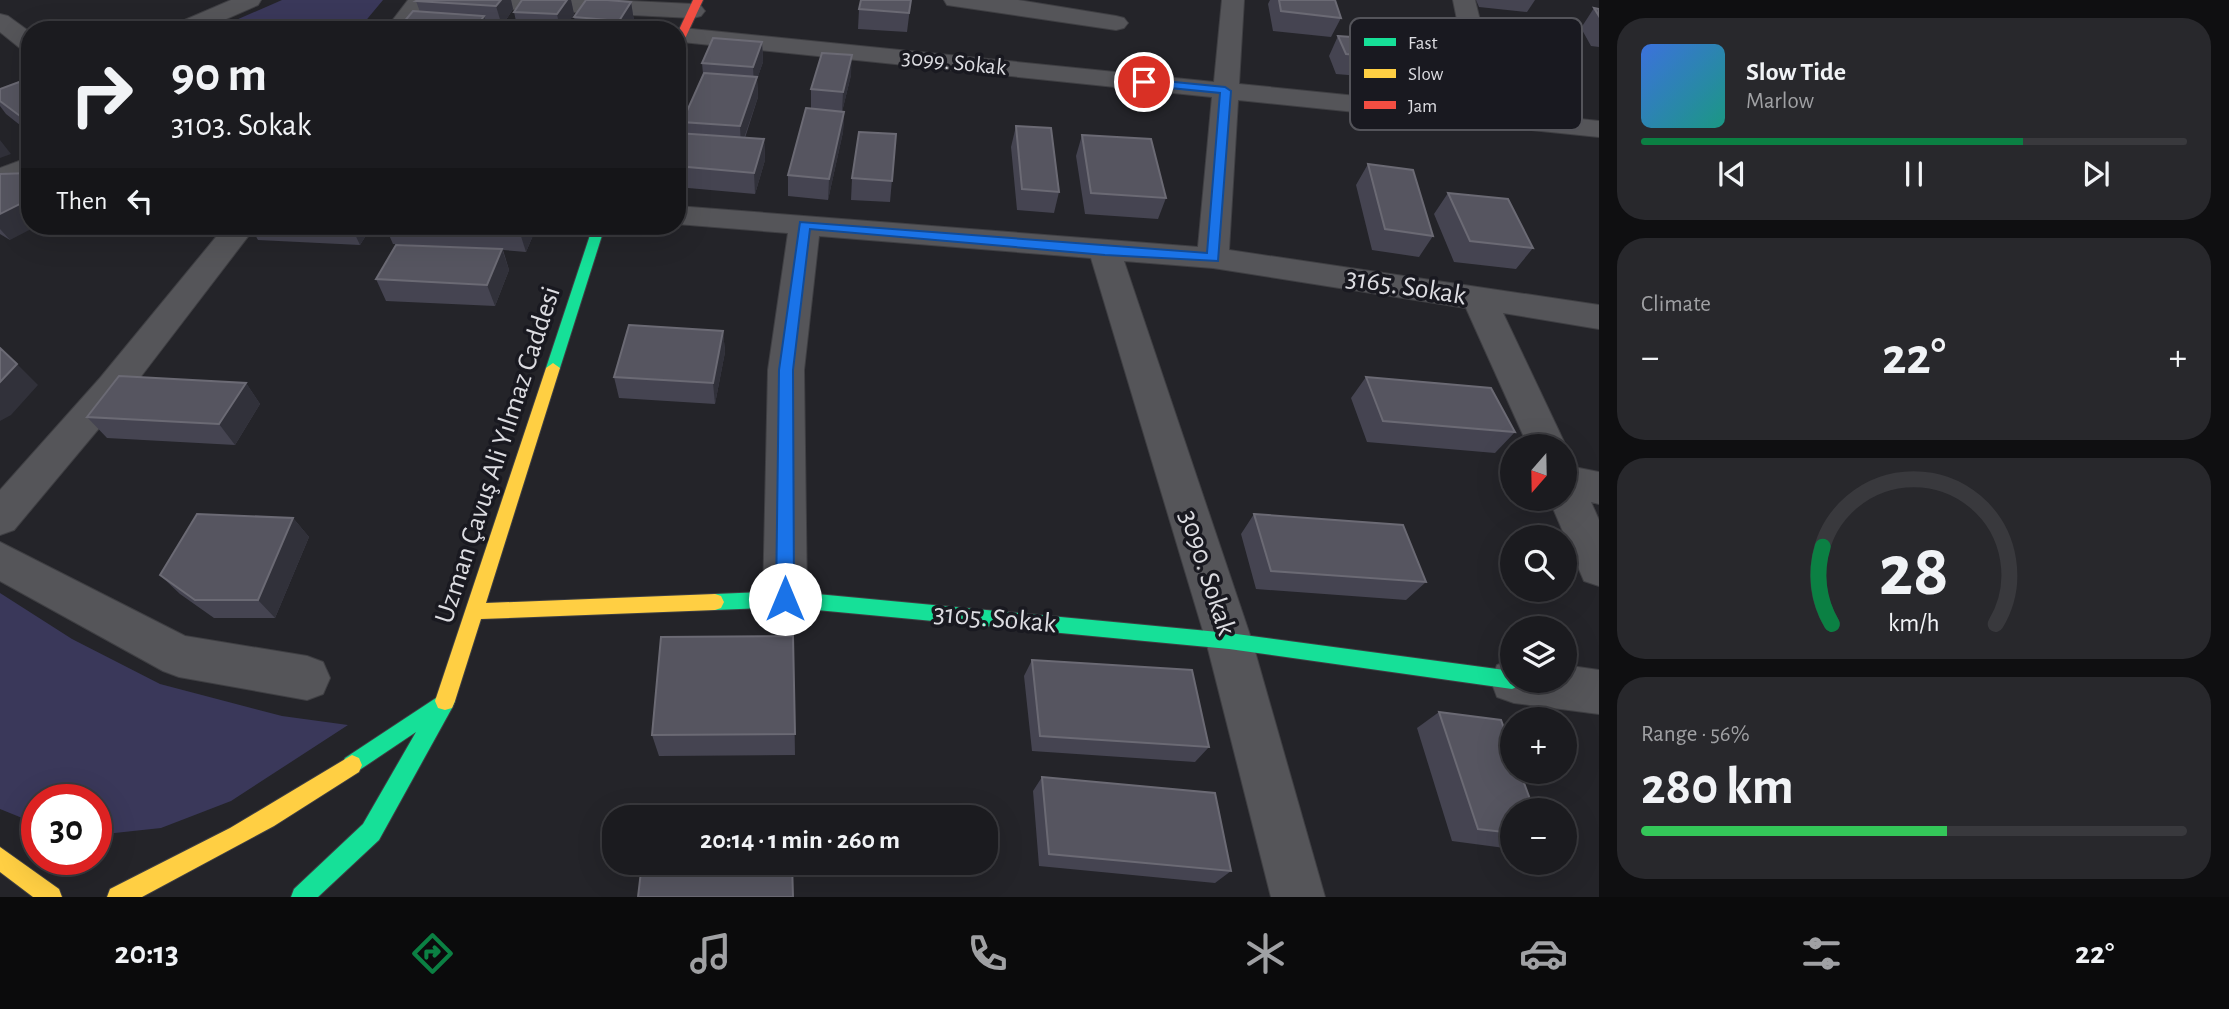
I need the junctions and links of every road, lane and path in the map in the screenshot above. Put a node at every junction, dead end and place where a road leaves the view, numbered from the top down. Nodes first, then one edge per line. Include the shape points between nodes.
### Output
1 (248, 0) edge
2 (420, 0) edge
3 (468, 0) edge
4 (956, 0) edge
5 (1233, 0) edge
6 (1464, 0) edge
7 (988, 1) edge
8 (696, 5) edge
9 (1468, 18) edge
10 (0, 21) edge
11 (201, 21) edge
12 (404, 21) edge
13 (1116, 23) dead end
14 (686, 27) edge
15 (21, 37) edge
16 (686, 41) edge
17 (1225, 91) junction
18 (1350, 104) edge
19 (21, 170) edge
20 (0, 180) edge
21 (21, 182) edge
22 (686, 216) edge
23 (805, 225) junction
24 (234, 235) edge
25 (596, 235) edge
26 (1105, 251) junction
27 (1213, 258) junction
28 (1479, 299) junction
29 (1599, 317) edge
30 (1541, 434) edge
31 (1577, 484) edge
32 (1599, 488) edge
33 (1575, 511) edge
34 (0, 518) edge
35 (0, 560) edge
36 (1599, 568) edge
37 (785, 599) junction
38 (476, 611) junction
39 (1229, 641) junction
40 (307, 678) dead end
41 (1500, 679) edge
42 (1577, 689) edge
43 (1599, 692) edge
44 (445, 701) junction
45 (371, 832) junction
46 (0, 858) edge
47 (356, 871) dead end
48 (51, 897) edge
49 (118, 897) edge
50 (302, 897) edge
51 (1298, 897) edge

1 - 11 street
2 - 12 street
3 - 8 street
4 - 7 street
5 - 17 street
6 - 9 street
7 - 13 street
8 - 14 street
10 - 15 street
16 - 17 street, 3099. Sokak
17 - 18 street, 3099. Sokak
17 - 27 street
19 - 20 street
20 - 21 street
22 - 23 street, 3165. Sokak
23 - 26 street, 3165. Sokak
23 - 37 street via 786,370
24 - 34 street via 113,387
25 - 38 street, Uzman Çavuş Ali Yılmaz Caddesi
26 - 27 street, 3165. Sokak
26 - 39 street, 3090. Sokak
27 - 28 street, 3165. Sokak
28 - 29 street, 3165. Sokak
28 - 30 street
31 - 32 street
33 - 36 street
35 - 40 street via 179,656
37 - 38 street, 3105. Sokak
37 - 39 street, 3105. Sokak
38 - 44 street, Uzman Çavuş Ali Yılmaz Caddesi
39 - 41 street, 3105. Sokak
39 - 51 street, 3090. Sokak
42 - 43 street, 3105. Sokak
44 - 45 street, Uzman Çavuş Ali Yılmaz Caddesi
44 - 49 street via 320,787
45 - 47 street
45 - 50 street
46 - 48 street

